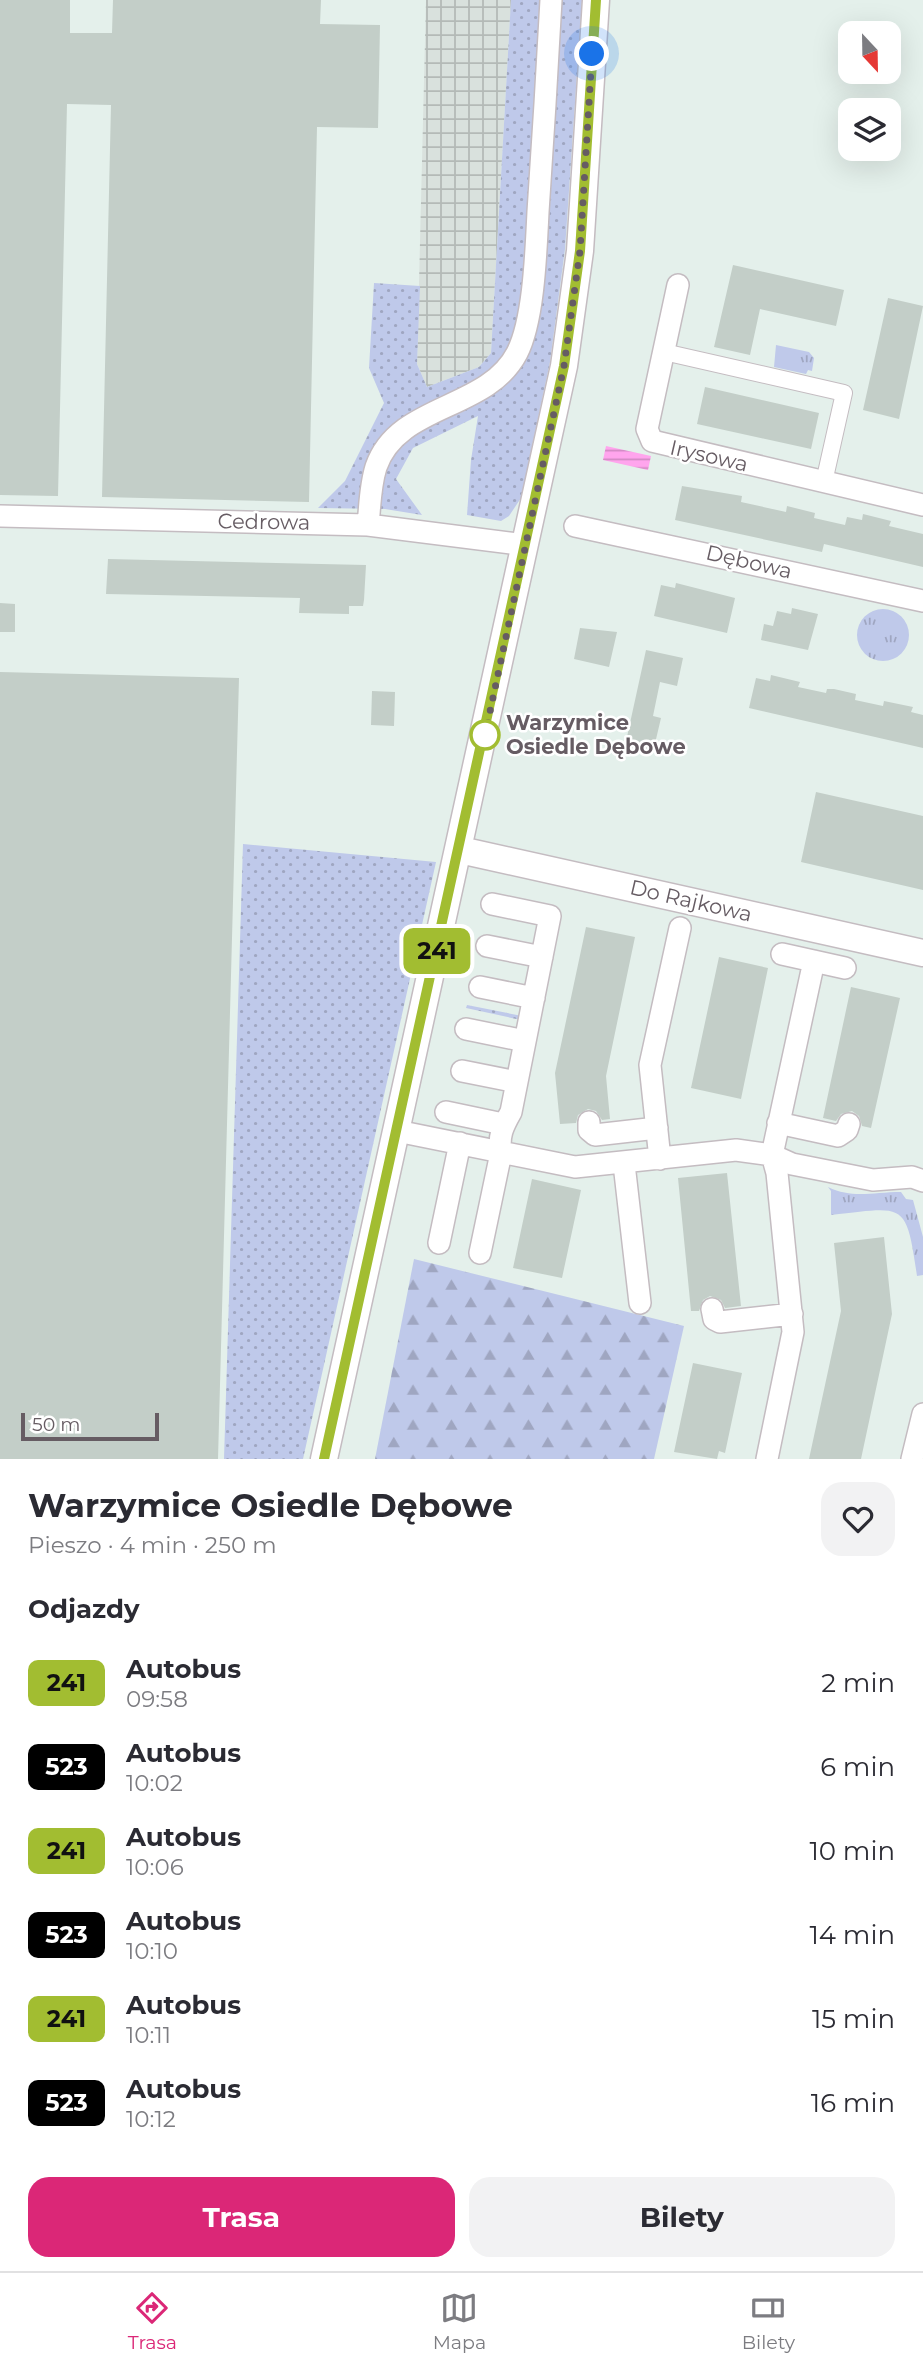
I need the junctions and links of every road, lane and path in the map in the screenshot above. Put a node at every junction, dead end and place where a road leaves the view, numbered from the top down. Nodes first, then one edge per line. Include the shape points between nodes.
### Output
1 (551, 0) edge
2 (596, 0) edge
3 (678, 285) dead end
4 (664, 352) junction
5 (824, 482) junction
6 (923, 505) edge
7 (0, 516) edge
8 (369, 525) junction
9 (575, 526) dead end
10 (526, 545) junction
11 (923, 601) edge
12 (460, 849) junction
13 (492, 904) dead end
14 (680, 928) dead end
15 (487, 946) dead end
16 (923, 953) edge
17 (782, 954) dead end
18 (542, 957) junction
19 (814, 961) junction
20 (845, 968) dead end
21 (480, 987) dead end
22 (534, 998) junction
23 (466, 1029) dead end
24 (525, 1041) junction
25 (462, 1071) dead end
26 (517, 1082) junction
27 (446, 1112) dead end
28 (589, 1122) dead end
29 (778, 1123) junction
30 (503, 1124) junction
31 (849, 1124) dead end
32 (657, 1128) junction
33 (397, 1131) junction
34 (460, 1143) junction
35 (501, 1153) junction
36 (772, 1155) junction
37 (660, 1159) junction
38 (624, 1164) junction
39 (921, 1176) edge
40 (439, 1243) dead end
41 (480, 1253) dead end
42 (640, 1303) dead end
43 (712, 1309) dead end
44 (792, 1314) junction
45 (923, 1414) edge
46 (324, 1459) edge
47 (767, 1459) edge
48 (912, 1459) edge

1 - 8 street via 536,247 522,342 511,363 488,386 405,428 389,443 373,478
2 - 10 street via 576,288 561,387
3 - 4 street, Irysowa
4 - 5 street, Irysowa via 647,429 652,442
4 - 5 street via 844,393
5 - 6 street, Irysowa
7 - 8 street, Cedrowa
8 - 10 street, Cedrowa
9 - 11 street, Dębowa
10 - 12 street
12 - 16 street, Do Rajkowa
12 - 33 street
13 - 18 street via 550,916
14 - 32 street via 650,1065
15 - 18 street
17 - 19 street
18 - 22 street
19 - 20 street
19 - 29 street
21 - 22 street
22 - 24 street
23 - 24 street
24 - 26 street
25 - 26 street
26 - 30 street via 511,1112
27 - 30 street
28 - 32 street via 595,1135
29 - 31 street via 838,1136
29 - 36 street
30 - 35 street
32 - 37 street
33 - 34 street
33 - 46 street
34 - 35 street
34 - 40 street
35 - 38 street via 575,1167
35 - 41 street
36 - 37 street via 736,1150
36 - 39 street via 792,1164 881,1181
36 - 44 street
37 - 38 street
38 - 42 street
43 - 44 street via 714,1319 720,1322
44 - 47 street via 792,1339
45 - 48 street

